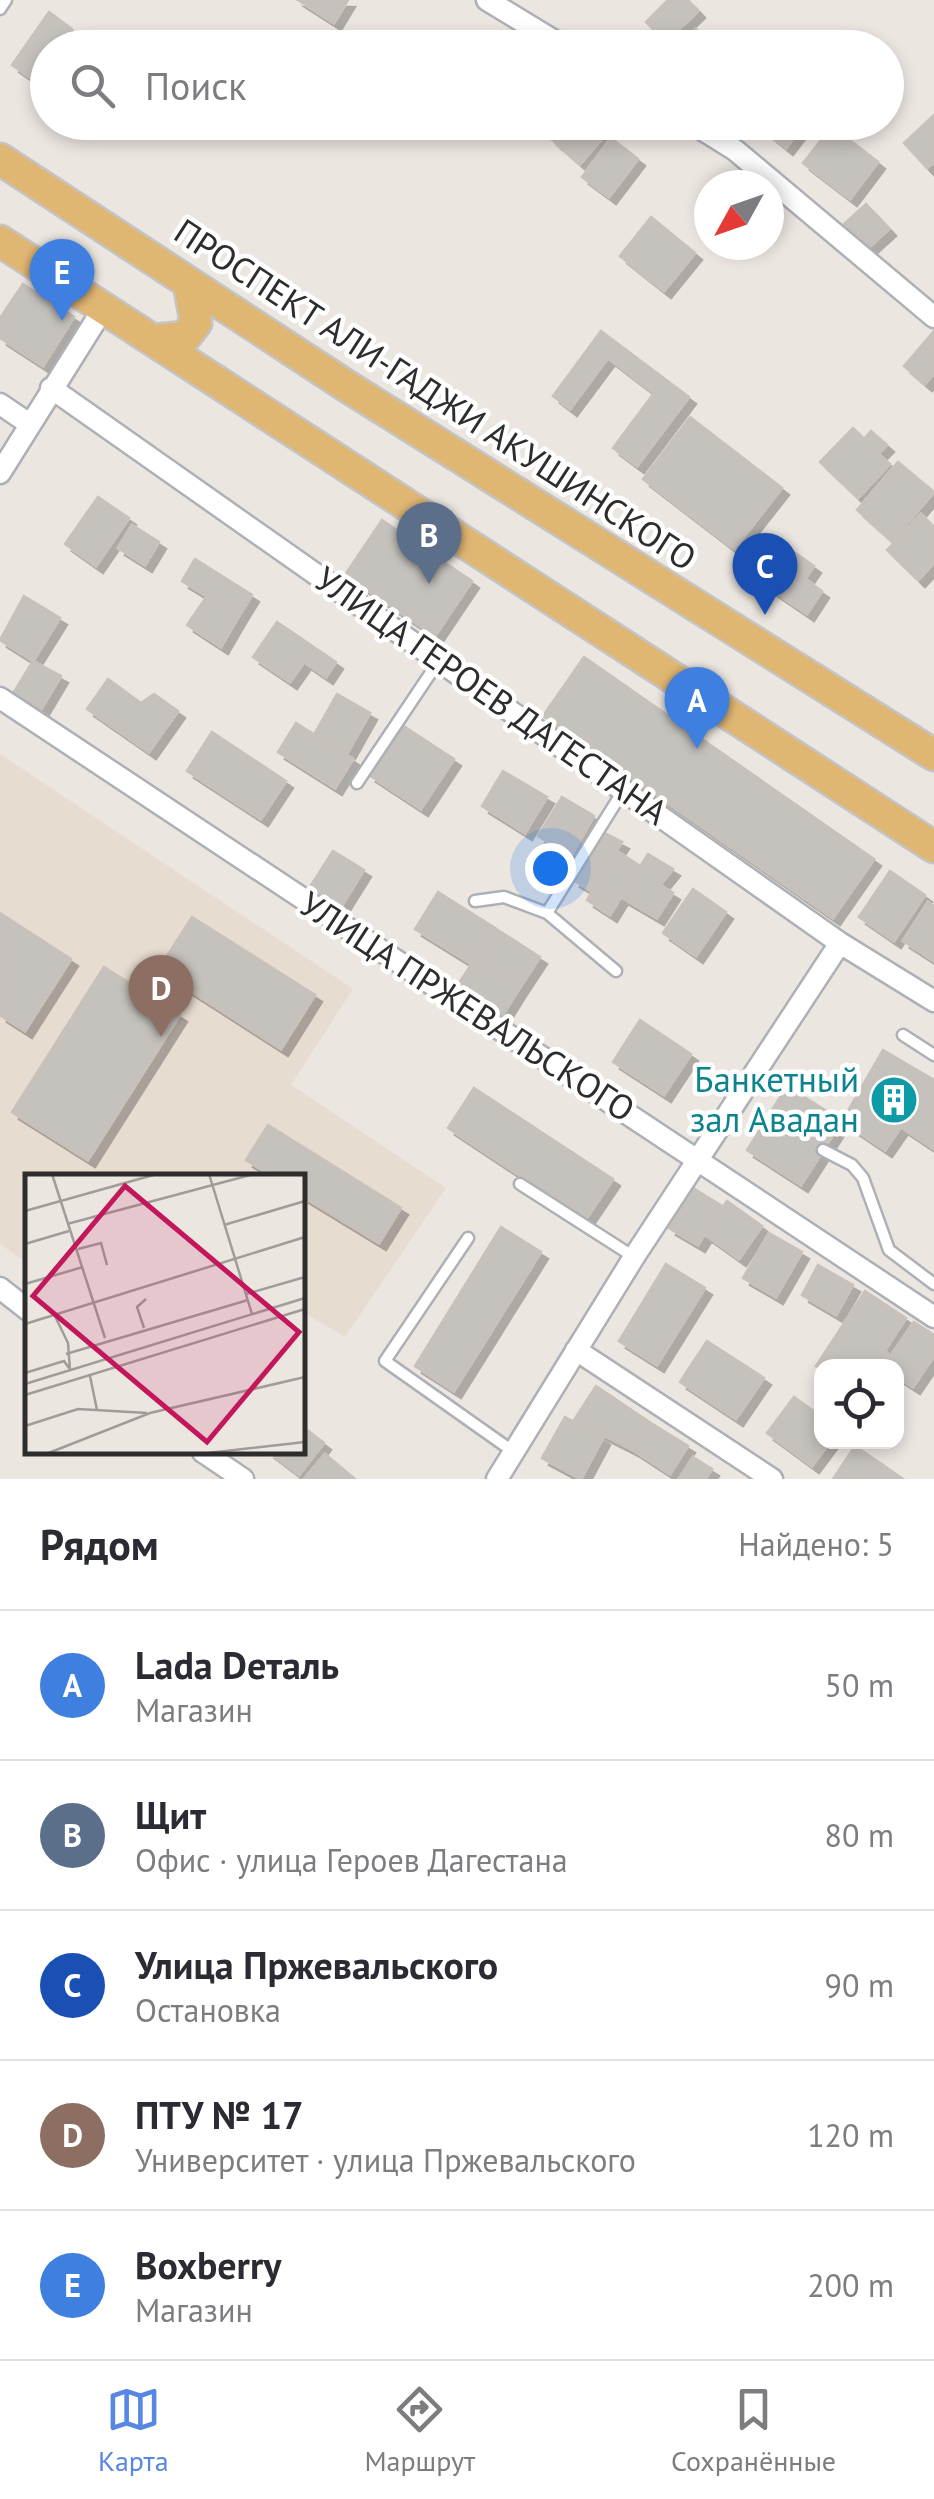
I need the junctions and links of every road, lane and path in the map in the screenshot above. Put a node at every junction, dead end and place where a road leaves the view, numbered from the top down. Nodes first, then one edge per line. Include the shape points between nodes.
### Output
1 (6, 0) edge
2 (487, 0) edge
3 (0, 9) edge
4 (536, 30) edge
5 (719, 140) edge
6 (0, 158) edge
7 (0, 241) edge
8 (189, 284) junction
9 (103, 309) junction
10 (934, 317) edge
11 (155, 340) junction
12 (51, 388) junction
13 (0, 404) edge
14 (28, 422) junction
15 (0, 474) edge
16 (440, 658) junction
17 (0, 698) edge
18 (934, 755) edge
19 (357, 783) dead end
20 (623, 791) junction
21 (934, 847) edge
22 (475, 901) dead end
23 (547, 913) junction
24 (840, 942) junction
25 (616, 971) dead end
26 (934, 1000) edge
27 (903, 1035) dead end
28 (934, 1055) edge
29 (823, 1150) dead end
30 (699, 1160) junction
31 (520, 1184) dead end
32 (468, 1238) dead end
33 (634, 1257) junction
34 (934, 1284) edge
35 (0, 1288) edge
36 (25, 1308) edge
37 (931, 1309) edge
38 (576, 1350) junction
39 (511, 1450) junction
40 (206, 1454) edge
41 (243, 1479) edge
42 (497, 1479) edge
43 (772, 1479) edge

1 - 3 lane
2 - 4 street
5 - 10 street
6 - 8 main road, ПРОСПЕКТ АЛИ-ГАДЖИ АКУШИНСКОГО
7 - 9 main road
8 - 11 main road via 196,322 186,338
8 - 18 main road, ПРОСПЕКТ АЛИ-ГАДЖИ АКУШИНСКОГО
9 - 11 main road
9 - 12 street
11 - 21 main road
12 - 14 street
12 - 16 street, УЛИЦА ГЕРОЕВ ДАГЕСТАНА
13 - 14 street
14 - 15 street
16 - 19 lane
16 - 20 street, УЛИЦА ГЕРОЕВ ДАГЕСТАНА
17 - 30 street, УЛИЦА ПРЖЕВАЛЬСКОГО
20 - 23 lane
20 - 24 street, УЛИЦА ГЕРОЕВ ДАГЕСТАНА
22 - 23 lane via 504,897
23 - 25 lane
24 - 26 street, УЛИЦА ГЕРОЕВ ДАГЕСТАНА
24 - 30 street
27 - 28 lane
29 - 34 lane via 863,1178 888,1250
30 - 33 street
30 - 37 street, УЛИЦА ПРЖЕВАЛЬСКОГО
31 - 33 lane
32 - 39 lane via 386,1362
33 - 38 street
35 - 36 street
38 - 39 street
38 - 43 street
39 - 42 street
40 - 41 street

